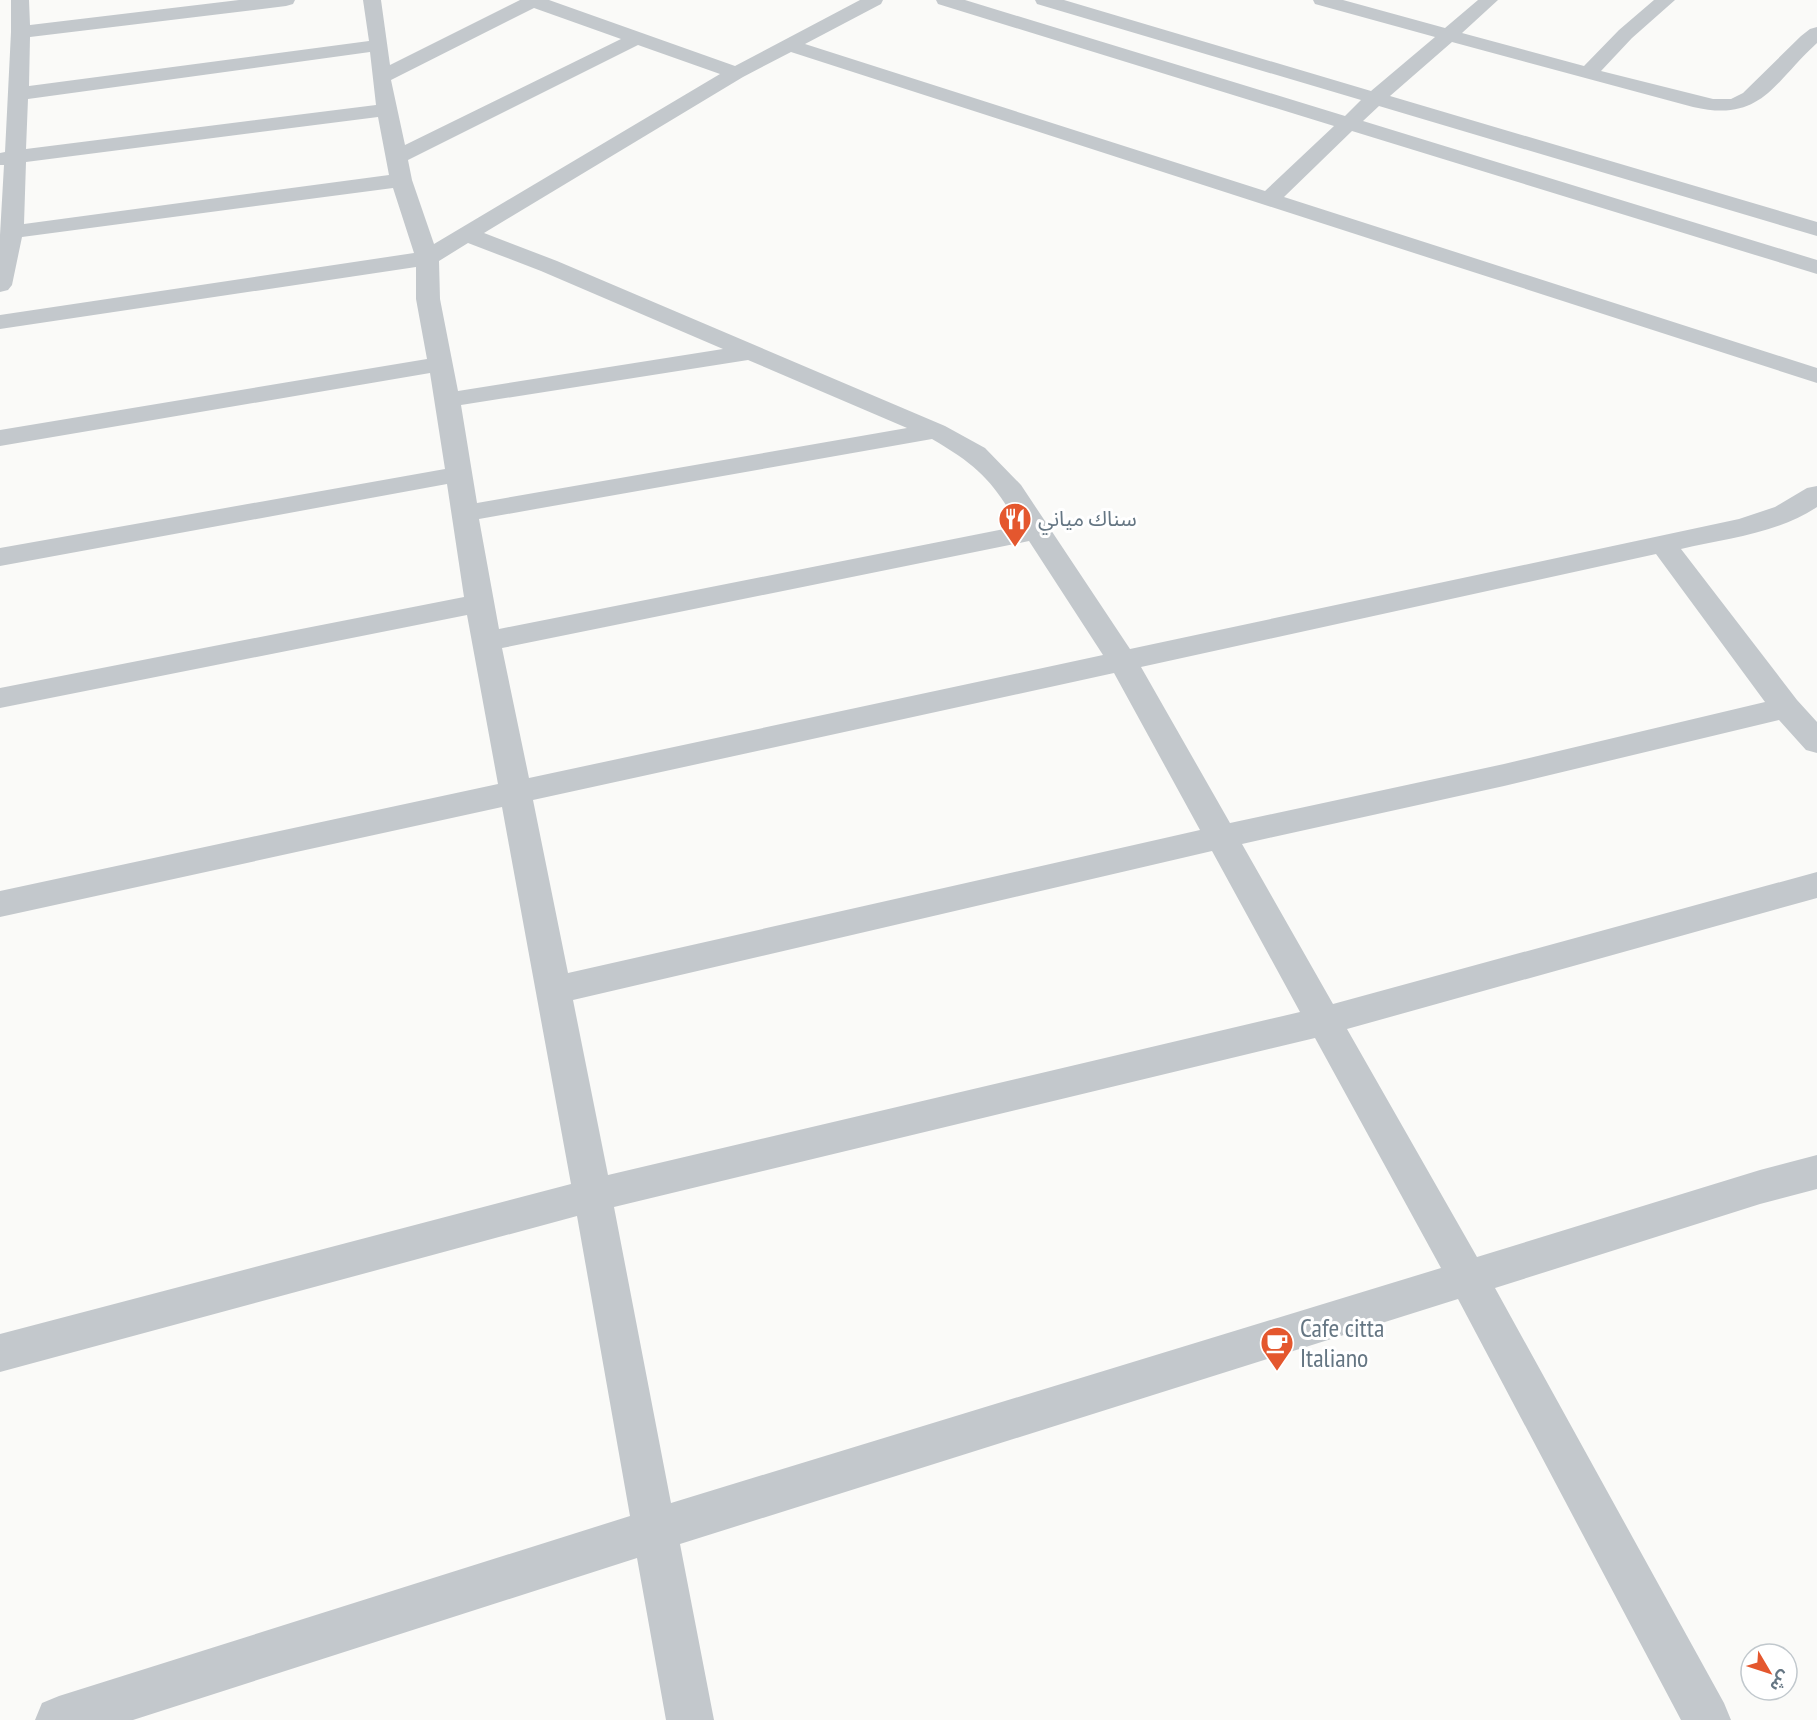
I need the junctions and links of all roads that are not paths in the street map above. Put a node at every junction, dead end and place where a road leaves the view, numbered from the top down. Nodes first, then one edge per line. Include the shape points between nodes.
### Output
1 (20, 0) edge
2 (286, 0) edge
3 (372, 0) edge
4 (532, 0) edge
5 (874, 0) edge
6 (945, 0) edge
7 (1044, 0) edge
8 (1490, 0) edge
9 (1666, 0) edge
10 (1327, 1) edge
11 (21, 32) junction
12 (1817, 33) edge
13 (1448, 34) junction
14 (635, 39) junction
15 (380, 45) junction
16 (789, 45) junction
17 (1589, 72) junction
18 (736, 73) junction
19 (381, 77) junction
20 (17, 94) junction
21 (1375, 98) junction
22 (386, 110) junction
23 (1347, 124) junction
24 (8, 158) edge
25 (399, 168) junction
26 (1269, 199) junction
27 (1817, 229) edge
28 (12, 232) junction
29 (466, 234) junction
30 (427, 258) junction
31 (1817, 267) edge
32 (0, 285) edge
33 (0, 322) edge
34 (750, 352) junction
35 (440, 364) junction
36 (1817, 376) edge
37 (447, 400) junction
38 (936, 431) junction
39 (0, 438) edge
40 (459, 474) junction
41 (1817, 494) edge
42 (465, 513) junction
43 (1036, 531) junction
44 (1663, 544) junction
45 (0, 556) edge
46 (479, 603) junction
47 (487, 641) junction
48 (1123, 662) junction
49 (0, 698) edge
50 (1785, 708) junction
51 (1817, 742) edge
52 (517, 793) junction
53 (1221, 837) junction
54 (1817, 885) edge
55 (0, 904) edge
56 (554, 990) junction
57 (1323, 1021) junction
58 (1817, 1172) edge
59 (593, 1195) junction
60 (1468, 1278) junction
61 (0, 1353) edge
62 (655, 1530) junction
63 (59, 1720) edge
64 (690, 1720) edge
65 (1707, 1720) edge

1 - 11 street
2 - 11 street
3 - 15 street
4 - 14 street
4 - 19 street
5 - 16 street
6 - 23 street
7 - 21 street
8 - 13 street
9 - 17 street via 1625,34
10 - 13 street
11 - 20 street
12 - 17 street via 1742,103 1730,105 1674,96
13 - 17 street
13 - 21 street
14 - 18 street
14 - 25 street
15 - 19 street
15 - 20 street
16 - 18 street
16 - 26 street
18 - 29 street
19 - 22 street
20 - 24 street
21 - 23 street
21 - 27 street
22 - 24 street
22 - 25 street
23 - 26 street
23 - 31 street
24 - 28 street
25 - 28 street
25 - 30 street
26 - 36 street
28 - 32 street
29 - 30 street
29 - 34 street
30 - 33 street
30 - 35 street via 428,299
34 - 37 street
34 - 38 street
35 - 37 street
35 - 39 street
37 - 40 street
38 - 42 street
38 - 43 street via 976,454 994,470
40 - 42 street
40 - 45 street
41 - 44 street via 1805,504 1771,518
42 - 46 street
43 - 47 street
43 - 48 street
44 - 48 street
44 - 50 street
46 - 47 street
46 - 49 street
47 - 52 street
48 - 52 street
48 - 53 street
50 - 51 street
50 - 53 street
52 - 55 street
52 - 56 street
53 - 56 street
53 - 57 street
54 - 57 street
56 - 59 street
57 - 59 street
57 - 60 street
58 - 60 street
59 - 61 street
59 - 62 street
60 - 62 street
60 - 65 street
62 - 63 street
62 - 64 street

